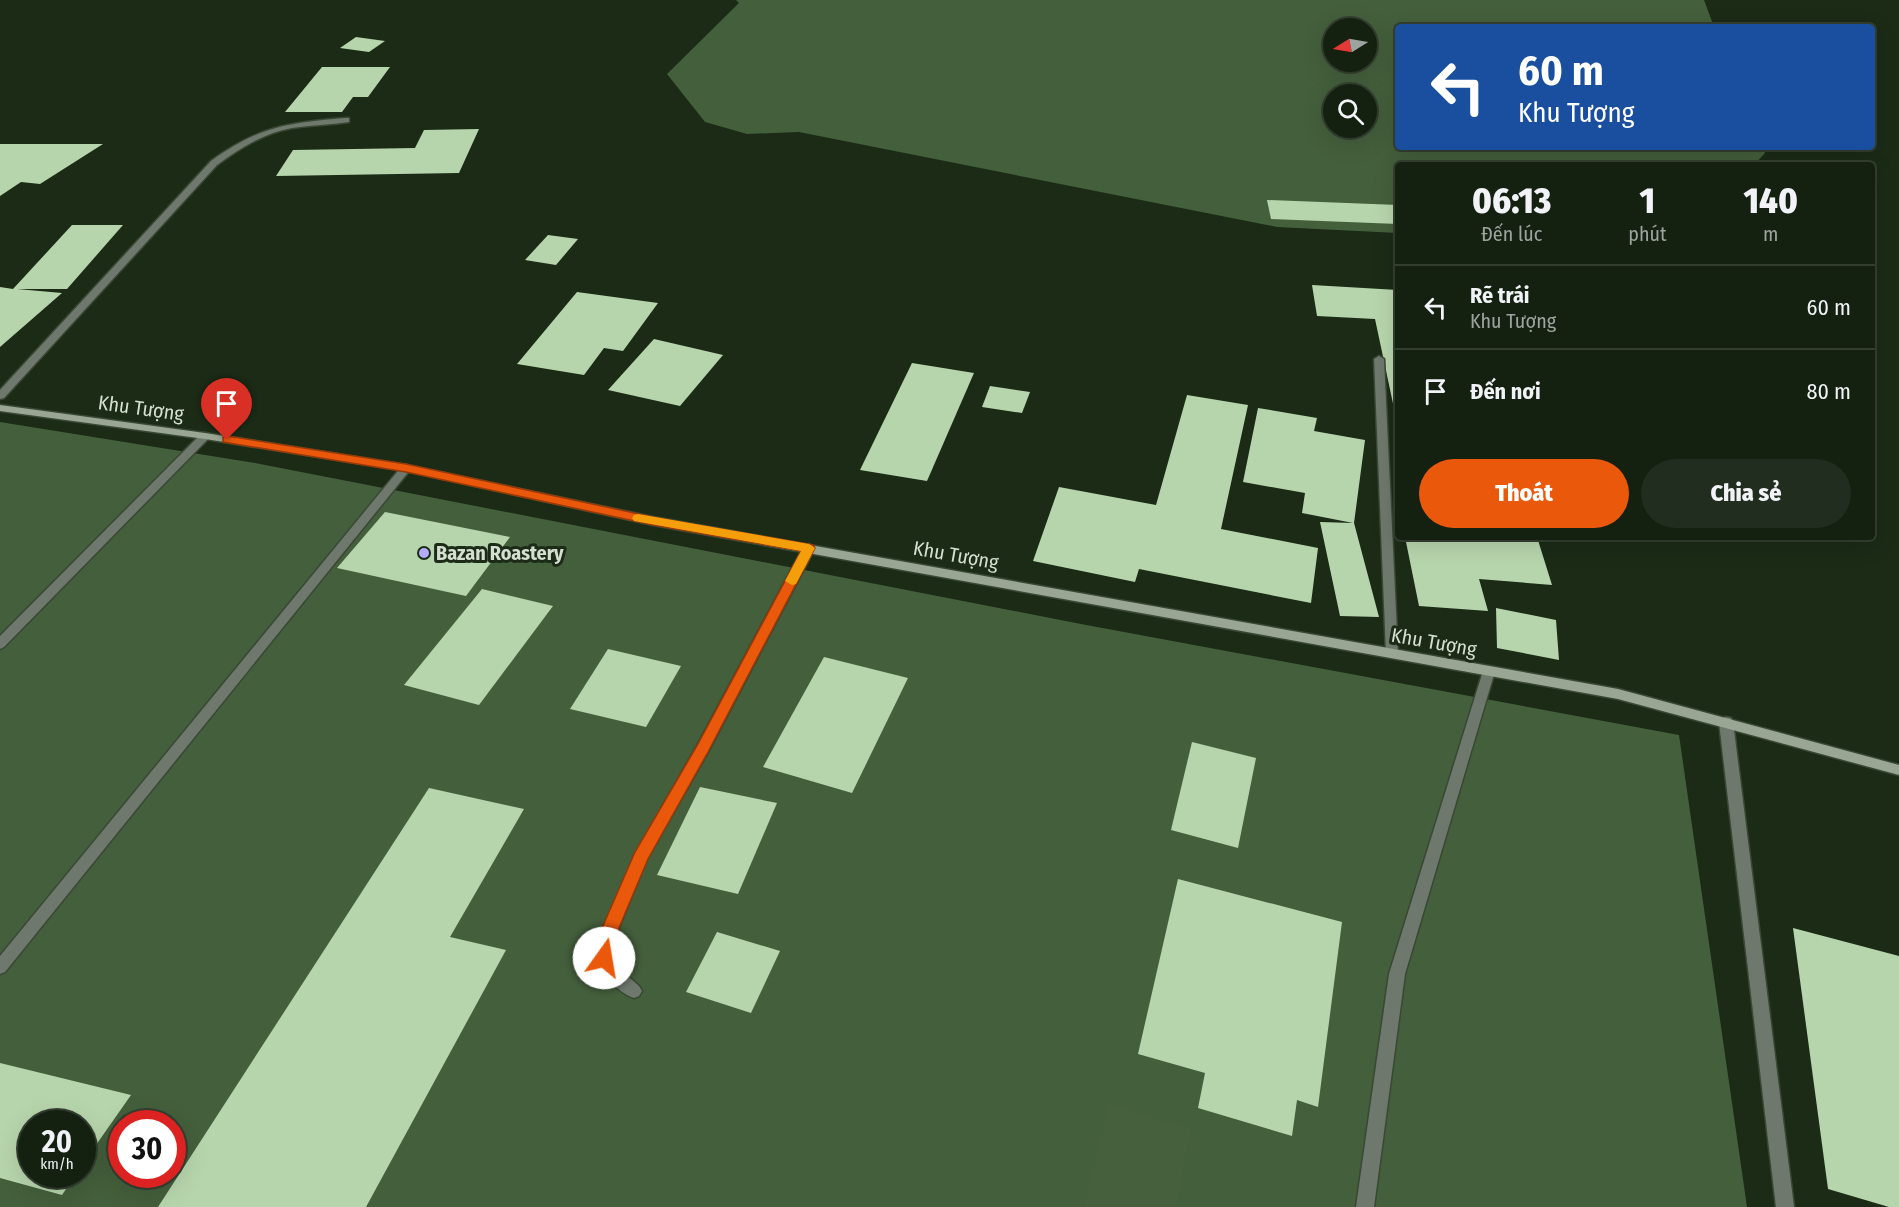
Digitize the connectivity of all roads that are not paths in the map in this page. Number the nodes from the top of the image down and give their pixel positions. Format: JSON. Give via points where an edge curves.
{"nodes":[{"id":1,"x":346,"y":120,"type":"dead end"},
{"id":2,"x":1379,"y":359,"type":"dead end"},
{"id":3,"x":0,"y":396,"type":"edge"},
{"id":4,"x":0,"y":408,"type":"edge"},
{"id":5,"x":205,"y":436,"type":"junction"},
{"id":6,"x":406,"y":468,"type":"junction"},
{"id":7,"x":809,"y":548,"type":"junction"},
{"id":8,"x":0,"y":644,"type":"edge"},
{"id":9,"x":1392,"y":654,"type":"junction"},
{"id":10,"x":1489,"y":671,"type":"junction"},
{"id":11,"x":1726,"y":722,"type":"junction"},
{"id":12,"x":1899,"y":770,"type":"edge"},
{"id":13,"x":0,"y":967,"type":"edge"},
{"id":14,"x":634,"y":991,"type":"dead end"},
{"id":15,"x":1365,"y":1207,"type":"edge"},
{"id":16,"x":1785,"y":1207,"type":"edge"}],
"edges":[{"from":1,"to":3,"type":"street","via":[[291,125],[259,133],[214,163]]},
{"from":2,"to":9,"type":"street"},
{"from":4,"to":5,"type":"street","name":"Khu Tượng"},
{"from":5,"to":6,"type":"street","name":"Khu Tượng"},
{"from":5,"to":8,"type":"street"},
{"from":6,"to":7,"type":"street","name":"Khu Tượng","via":[[653,521]]},
{"from":6,"to":13,"type":"street"},
{"from":7,"to":9,"type":"street","name":"Khu Tượng"},
{"from":7,"to":14,"type":"street","via":[[641,857],[605,942],[604,958],[610,970]]},
{"from":9,"to":10,"type":"street","name":"Khu Tượng"},
{"from":10,"to":11,"type":"street","name":"Khu Tượng","via":[[1618,694]]},
{"from":10,"to":15,"type":"street","via":[[1397,974]]},
{"from":11,"to":12,"type":"street","name":"Khu Tượng"},
{"from":11,"to":16,"type":"street"}]}
